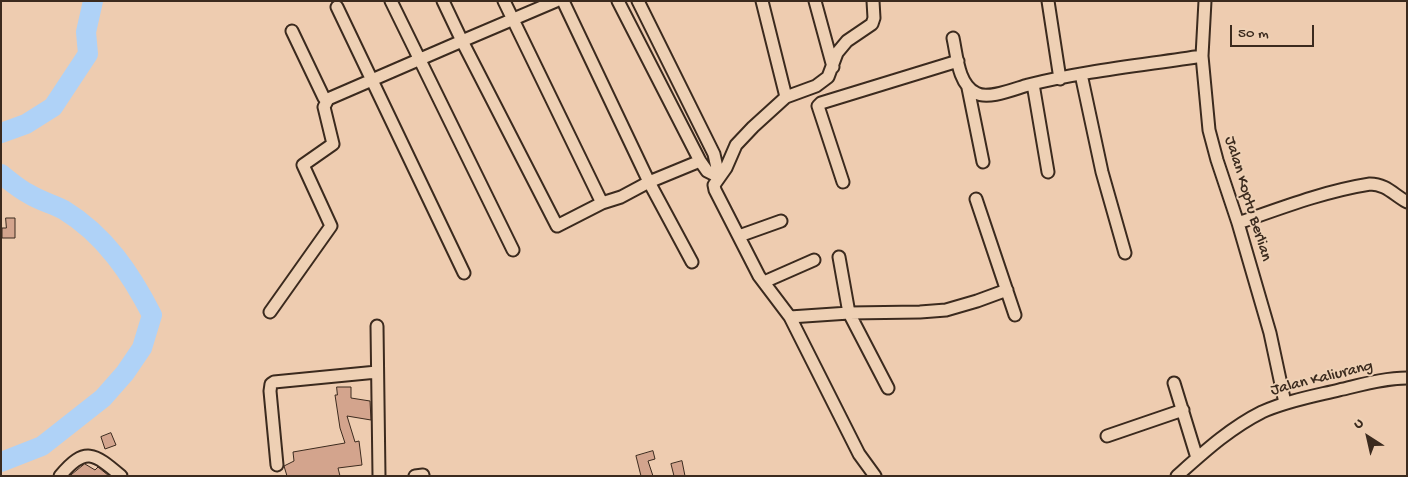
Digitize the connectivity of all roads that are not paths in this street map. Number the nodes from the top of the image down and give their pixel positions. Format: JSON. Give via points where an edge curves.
{"nodes":[{"id":1,"x":391,"y":1,"type":"edge"},
{"id":2,"x":443,"y":1,"type":"edge"},
{"id":3,"x":504,"y":1,"type":"edge"},
{"id":4,"x":556,"y":1,"type":"edge"},
{"id":5,"x":563,"y":1,"type":"edge"},
{"id":6,"x":618,"y":1,"type":"edge"},
{"id":7,"x":638,"y":1,"type":"edge"},
{"id":8,"x":762,"y":1,"type":"edge"},
{"id":9,"x":815,"y":1,"type":"edge"},
{"id":10,"x":873,"y":1,"type":"edge"},
{"id":11,"x":1048,"y":1,"type":"edge"},
{"id":12,"x":1205,"y":1,"type":"edge"},
{"id":13,"x":336,"y":6,"type":"dead end"},
{"id":14,"x":513,"y":20,"type":"junction"},
{"id":15,"x":292,"y":31,"type":"dead end"},
{"id":16,"x":953,"y":38,"type":"dead end"},
{"id":17,"x":462,"y":41,"type":"junction"},
{"id":18,"x":1202,"y":56,"type":"junction"},
{"id":19,"x":418,"y":59,"type":"junction"},
{"id":20,"x":958,"y":61,"type":"junction"},
{"id":21,"x":833,"y":68,"type":"junction"},
{"id":22,"x":1081,"y":74,"type":"junction"},
{"id":23,"x":1060,"y":79,"type":"junction"},
{"id":24,"x":371,"y":80,"type":"junction"},
{"id":25,"x":1033,"y":84,"type":"junction"},
{"id":26,"x":968,"y":88,"type":"junction"},
{"id":27,"x":786,"y":97,"type":"junction"},
{"id":28,"x":328,"y":99,"type":"junction"},
{"id":29,"x":700,"y":161,"type":"junction"},
{"id":30,"x":983,"y":162,"type":"dead end"},
{"id":31,"x":1048,"y":172,"type":"dead end"},
{"id":32,"x":719,"y":177,"type":"junction"},
{"id":33,"x":649,"y":182,"type":"junction"},
{"id":34,"x":843,"y":182,"type":"dead end"},
{"id":35,"x":976,"y":199,"type":"dead end"},
{"id":36,"x":1407,"y":202,"type":"edge"},
{"id":37,"x":602,"y":203,"type":"junction"},
{"id":38,"x":781,"y":220,"type":"dead end"},
{"id":39,"x":1238,"y":223,"type":"junction"},
{"id":40,"x":739,"y":236,"type":"junction"},
{"id":41,"x":513,"y":250,"type":"dead end"},
{"id":42,"x":1125,"y":252,"type":"dead end"},
{"id":43,"x":839,"y":257,"type":"dead end"},
{"id":44,"x":814,"y":260,"type":"dead end"},
{"id":45,"x":692,"y":262,"type":"dead end"},
{"id":46,"x":464,"y":273,"type":"dead end"},
{"id":47,"x":764,"y":282,"type":"junction"},
{"id":48,"x":1007,"y":290,"type":"junction"},
{"id":49,"x":270,"y":312,"type":"dead end"},
{"id":50,"x":849,"y":313,"type":"junction"},
{"id":51,"x":1015,"y":315,"type":"dead end"},
{"id":52,"x":790,"y":317,"type":"junction"},
{"id":53,"x":377,"y":326,"type":"dead end"},
{"id":54,"x":377,"y":372,"type":"junction"},
{"id":55,"x":1407,"y":378,"type":"edge"},
{"id":56,"x":1174,"y":383,"type":"dead end"},
{"id":57,"x":888,"y":388,"type":"dead end"},
{"id":58,"x":1285,"y":404,"type":"junction"},
{"id":59,"x":1183,"y":410,"type":"junction"},
{"id":60,"x":1107,"y":436,"type":"dead end"},
{"id":61,"x":1197,"y":458,"type":"junction"},
{"id":62,"x":277,"y":465,"type":"dead end"},
{"id":63,"x":60,"y":476,"type":"edge"},
{"id":64,"x":121,"y":476,"type":"edge"},
{"id":65,"x":378,"y":476,"type":"edge"},
{"id":66,"x":875,"y":476,"type":"edge"},
{"id":67,"x":1177,"y":476,"type":"edge"}],
"edges":[{"from":1,"to":19,"type":"street"},
{"from":2,"to":17,"type":"street"},
{"from":3,"to":14,"type":"street"},
{"from":4,"to":14,"type":"street"},
{"from":5,"to":33,"type":"street"},
{"from":6,"to":29,"type":"street"},
{"from":7,"to":32,"type":"street","via":[[714,154]]},
{"from":8,"to":27,"type":"street"},
{"from":9,"to":21,"type":"street"},
{"from":10,"to":21,"type":"street","via":[[872,24],[847,41],[837,53]]},
{"from":11,"to":23,"type":"street"},
{"from":12,"to":18,"type":"street","name":"Jalan Koptu Berlian"},
{"from":13,"to":24,"type":"street"},
{"from":14,"to":17,"type":"street"},
{"from":14,"to":37,"type":"street"},
{"from":15,"to":28,"type":"street","via":[[324,98]]},
{"from":16,"to":20,"type":"street"},
{"from":17,"to":19,"type":"street"},
{"from":17,"to":37,"type":"street","via":[[557,226]]},
{"from":18,"to":22,"type":"street"},
{"from":18,"to":39,"type":"street","name":"Jalan Koptu Berlian","via":[[1210,130]]},
{"from":19,"to":24,"type":"street"},
{"from":19,"to":41,"type":"street"},
{"from":20,"to":26,"type":"street"},
{"from":20,"to":34,"type":"street","via":[[821,102],[818,106]]},
{"from":21,"to":27,"type":"street","via":[[828,77],[816,86]]},
{"from":22,"to":23,"type":"street"},
{"from":22,"to":42,"type":"street","via":[[1102,172]]},
{"from":23,"to":25,"type":"street"},
{"from":24,"to":28,"type":"street"},
{"from":24,"to":46,"type":"street"},
{"from":25,"to":26,"type":"street","via":[[991,95],[978,94]]},
{"from":25,"to":31,"type":"street"},
{"from":26,"to":30,"type":"street"},
{"from":27,"to":32,"type":"street","via":[[736,145]]},
{"from":28,"to":49,"type":"street","via":[[324,107],[333,144],[303,165],[331,226]]},
{"from":29,"to":32,"type":"street","via":[[707,171]]},
{"from":29,"to":33,"type":"street"},
{"from":32,"to":40,"type":"street","via":[[715,190]]},
{"from":33,"to":37,"type":"street"},
{"from":33,"to":45,"type":"street"},
{"from":35,"to":48,"type":"street"},
{"from":36,"to":39,"type":"street","via":[[1385,187],[1370,184],[1327,193]]},
{"from":38,"to":40,"type":"street"},
{"from":39,"to":58,"type":"street","name":"Jalan Koptu Berlian","via":[[1270,333]]},
{"from":40,"to":47,"type":"street"},
{"from":43,"to":50,"type":"street"},
{"from":44,"to":47,"type":"street"},
{"from":47,"to":52,"type":"street"},
{"from":48,"to":50,"type":"street","via":[[946,310]]},
{"from":48,"to":51,"type":"street"},
{"from":50,"to":52,"type":"street"},
{"from":50,"to":57,"type":"street"},
{"from":52,"to":66,"type":"street","via":[[859,454]]},
{"from":53,"to":54,"type":"street"},
{"from":54,"to":62,"type":"street","via":[[271,384]]},
{"from":54,"to":65,"type":"street"},
{"from":55,"to":58,"type":"street","name":"Jalan Kaliurang","via":[[1375,382]]},
{"from":56,"to":59,"type":"street"},
{"from":58,"to":61,"type":"street","name":"Jalan Kaliurang","via":[[1247,420]]},
{"from":59,"to":60,"type":"street"},
{"from":59,"to":61,"type":"street"},
{"from":61,"to":67,"type":"street","name":"Jalan Kaliurang"},
{"from":63,"to":64,"type":"street","via":[[76,459],[86,455],[102,460]]}]}
